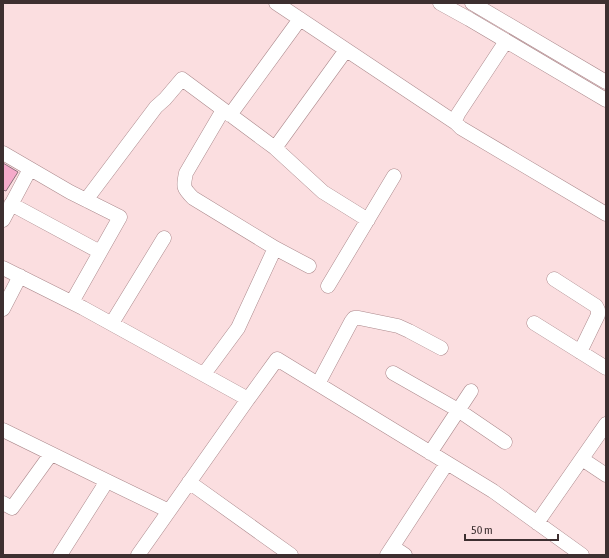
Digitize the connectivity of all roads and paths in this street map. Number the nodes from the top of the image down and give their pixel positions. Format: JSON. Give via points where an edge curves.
{"nodes":[{"id":1,"x":276,"y":3,"type":"edge"},
{"id":2,"x":440,"y":3,"type":"edge"},
{"id":3,"x":472,"y":3,"type":"edge"},
{"id":4,"x":300,"y":19,"type":"junction"},
{"id":5,"x":506,"y":41,"type":"junction"},
{"id":6,"x":346,"y":50,"type":"junction"},
{"id":7,"x":606,"y":82,"type":"edge"},
{"id":8,"x":606,"y":100,"type":"edge"},
{"id":9,"x":227,"y":112,"type":"junction"},
{"id":10,"x":456,"y":124,"type":"junction"},
{"id":11,"x":275,"y":148,"type":"junction"},
{"id":12,"x":3,"y":153,"type":"edge"},
{"id":13,"x":30,"y":169,"type":"junction"},
{"id":14,"x":394,"y":176,"type":"dead end"},
{"id":15,"x":86,"y":200,"type":"junction"},
{"id":16,"x":11,"y":204,"type":"junction"},
{"id":17,"x":606,"y":213,"type":"edge"},
{"id":18,"x":3,"y":220,"type":"edge"},
{"id":19,"x":368,"y":220,"type":"junction"},
{"id":20,"x":164,"y":238,"type":"dead end"},
{"id":21,"x":275,"y":248,"type":"junction"},
{"id":22,"x":100,"y":252,"type":"junction"},
{"id":23,"x":309,"y":266,"type":"dead end"},
{"id":24,"x":3,"y":268,"type":"edge"},
{"id":25,"x":20,"y":276,"type":"junction"},
{"id":26,"x":554,"y":279,"type":"dead end"},
{"id":27,"x":328,"y":286,"type":"dead end"},
{"id":28,"x":72,"y":302,"type":"junction"},
{"id":29,"x":602,"y":306,"type":"edge"},
{"id":30,"x":3,"y":308,"type":"edge"},
{"id":31,"x":112,"y":323,"type":"junction"},
{"id":32,"x":534,"y":323,"type":"dead end"},
{"id":33,"x":441,"y":348,"type":"dead end"},
{"id":34,"x":580,"y":352,"type":"junction"},
{"id":35,"x":606,"y":368,"type":"edge"},
{"id":36,"x":393,"y":373,"type":"dead end"},
{"id":37,"x":204,"y":374,"type":"junction"},
{"id":38,"x":318,"y":384,"type":"junction"},
{"id":39,"x":471,"y":391,"type":"dead end"},
{"id":40,"x":248,"y":399,"type":"junction"},
{"id":41,"x":458,"y":410,"type":"junction"},
{"id":42,"x":606,"y":424,"type":"edge"},
{"id":43,"x":3,"y":430,"type":"edge"},
{"id":44,"x":505,"y":442,"type":"dead end"},
{"id":45,"x":430,"y":452,"type":"junction"},
{"id":46,"x":51,"y":454,"type":"junction"},
{"id":47,"x":582,"y":459,"type":"junction"},
{"id":48,"x":448,"y":464,"type":"junction"},
{"id":49,"x":606,"y":475,"type":"edge"},
{"id":50,"x":107,"y":482,"type":"junction"},
{"id":51,"x":189,"y":482,"type":"junction"},
{"id":52,"x":3,"y":503,"type":"edge"},
{"id":53,"x":169,"y":511,"type":"junction"},
{"id":54,"x":537,"y":523,"type":"junction"},
{"id":55,"x":390,"y":551,"type":"edge"},
{"id":56,"x":142,"y":554,"type":"edge"},
{"id":57,"x":60,"y":555,"type":"edge"},
{"id":58,"x":291,"y":555,"type":"edge"},
{"id":59,"x":405,"y":555,"type":"edge"},
{"id":60,"x":582,"y":555,"type":"edge"}],
"edges":[{"from":1,"to":4,"type":"street"},
{"from":2,"to":5,"type":"street"},
{"from":3,"to":7,"type":"street"},
{"from":4,"to":6,"type":"street"},
{"from":4,"to":9,"type":"street"},
{"from":5,"to":8,"type":"street"},
{"from":5,"to":10,"type":"street","via":[[458,114]]},
{"from":6,"to":10,"type":"street"},
{"from":6,"to":11,"type":"street"},
{"from":9,"to":11,"type":"street"},
{"from":9,"to":15,"type":"street","via":[[182,79],[156,107]]},
{"from":9,"to":21,"type":"street","via":[[186,173],[184,183],[193,198]]},
{"from":10,"to":17,"type":"street"},
{"from":11,"to":19,"type":"street","via":[[323,192]]},
{"from":12,"to":13,"type":"street"},
{"from":13,"to":15,"type":"street"},
{"from":13,"to":16,"type":"street"},
{"from":14,"to":19,"type":"street"},
{"from":15,"to":22,"type":"street","via":[[120,217]]},
{"from":16,"to":18,"type":"street"},
{"from":16,"to":22,"type":"street"},
{"from":19,"to":27,"type":"street"},
{"from":20,"to":31,"type":"street"},
{"from":21,"to":23,"type":"street"},
{"from":21,"to":37,"type":"street","via":[[238,328]]},
{"from":22,"to":28,"type":"street"},
{"from":24,"to":25,"type":"street"},
{"from":25,"to":28,"type":"street"},
{"from":25,"to":30,"type":"street"},
{"from":26,"to":29,"type":"street","via":[[596,306]]},
{"from":28,"to":31,"type":"street"},
{"from":29,"to":34,"type":"street"},
{"from":31,"to":37,"type":"street"},
{"from":32,"to":34,"type":"street"},
{"from":33,"to":38,"type":"street","via":[[398,326],[354,318]]},
{"from":34,"to":35,"type":"street"},
{"from":36,"to":41,"type":"street"},
{"from":37,"to":40,"type":"street"},
{"from":38,"to":40,"type":"street","via":[[277,359]]},
{"from":38,"to":45,"type":"street"},
{"from":39,"to":41,"type":"street"},
{"from":40,"to":51,"type":"street"},
{"from":41,"to":44,"type":"street"},
{"from":41,"to":45,"type":"street"},
{"from":42,"to":47,"type":"street"},
{"from":43,"to":46,"type":"street"},
{"from":45,"to":48,"type":"street"},
{"from":46,"to":50,"type":"street"},
{"from":46,"to":52,"type":"street","via":[[12,508]]},
{"from":47,"to":49,"type":"street"},
{"from":47,"to":54,"type":"street"},
{"from":48,"to":54,"type":"street","via":[[493,491]]},
{"from":48,"to":55,"type":"street"},
{"from":50,"to":53,"type":"street"},
{"from":50,"to":57,"type":"street"},
{"from":51,"to":53,"type":"street"},
{"from":51,"to":58,"type":"street"},
{"from":53,"to":56,"type":"street"},
{"from":54,"to":60,"type":"street"},
{"from":55,"to":59,"type":"street"}]}
